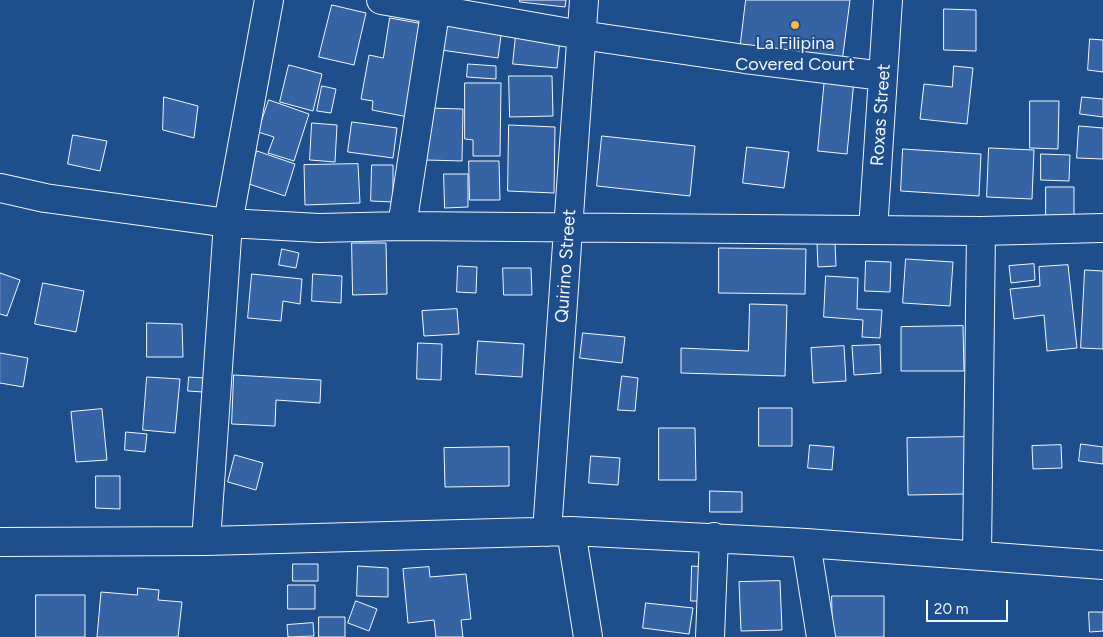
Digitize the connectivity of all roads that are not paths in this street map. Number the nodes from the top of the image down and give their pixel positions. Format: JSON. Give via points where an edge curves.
{"nodes":[{"id":1,"x":269,"y":0,"type":"edge"},
{"id":2,"x":381,"y":0,"type":"edge"},
{"id":3,"x":584,"y":0,"type":"edge"},
{"id":4,"x":888,"y":0,"type":"edge"},
{"id":5,"x":436,"y":4,"type":"edge"},
{"id":6,"x":581,"y":35,"type":"junction"},
{"id":7,"x":883,"y":76,"type":"junction"},
{"id":8,"x":0,"y":188,"type":"edge"},
{"id":9,"x":228,"y":223,"type":"junction"},
{"id":10,"x":402,"y":226,"type":"junction"},
{"id":11,"x":568,"y":227,"type":"junction"},
{"id":12,"x":1103,"y":228,"type":"edge"},
{"id":13,"x":873,"y":230,"type":"junction"},
{"id":14,"x":981,"y":231,"type":"junction"},
{"id":15,"x":559,"y":531,"type":"junction"},
{"id":16,"x":714,"y":537,"type":"junction"},
{"id":17,"x":206,"y":541,"type":"junction"},
{"id":18,"x":0,"y":542,"type":"edge"},
{"id":19,"x":806,"y":543,"type":"junction"},
{"id":20,"x":977,"y":554,"type":"junction"},
{"id":21,"x":1103,"y":565,"type":"edge"},
{"id":22,"x":588,"y":637,"type":"edge"},
{"id":23,"x":710,"y":637,"type":"edge"},
{"id":24,"x":821,"y":637,"type":"edge"}],
"edges":[{"from":1,"to":9,"type":"street"},
{"from":2,"to":5,"type":"street"},
{"from":3,"to":6,"type":"street","name":"Quirino Street"},
{"from":4,"to":7,"type":"street","name":"Roxas Street"},
{"from":5,"to":6,"type":"street"},
{"from":5,"to":10,"type":"street"},
{"from":6,"to":7,"type":"street"},
{"from":6,"to":11,"type":"street","name":"Quirino Street"},
{"from":7,"to":13,"type":"street","name":"Roxas Street"},
{"from":8,"to":9,"type":"street","via":[[46,198]]},
{"from":9,"to":10,"type":"street","via":[[319,228]]},
{"from":9,"to":17,"type":"street"},
{"from":10,"to":11,"type":"street"},
{"from":11,"to":13,"type":"street"},
{"from":11,"to":15,"type":"street","name":"Quirino Street"},
{"from":12,"to":14,"type":"street"},
{"from":13,"to":14,"type":"street"},
{"from":14,"to":20,"type":"street"},
{"from":15,"to":16,"type":"street"},
{"from":15,"to":17,"type":"street"},
{"from":15,"to":22,"type":"street","name":"Quirino Street"},
{"from":16,"to":19,"type":"street"},
{"from":16,"to":23,"type":"street"},
{"from":17,"to":18,"type":"street"},
{"from":19,"to":20,"type":"street"},
{"from":19,"to":24,"type":"street"},
{"from":20,"to":21,"type":"street"}]}
